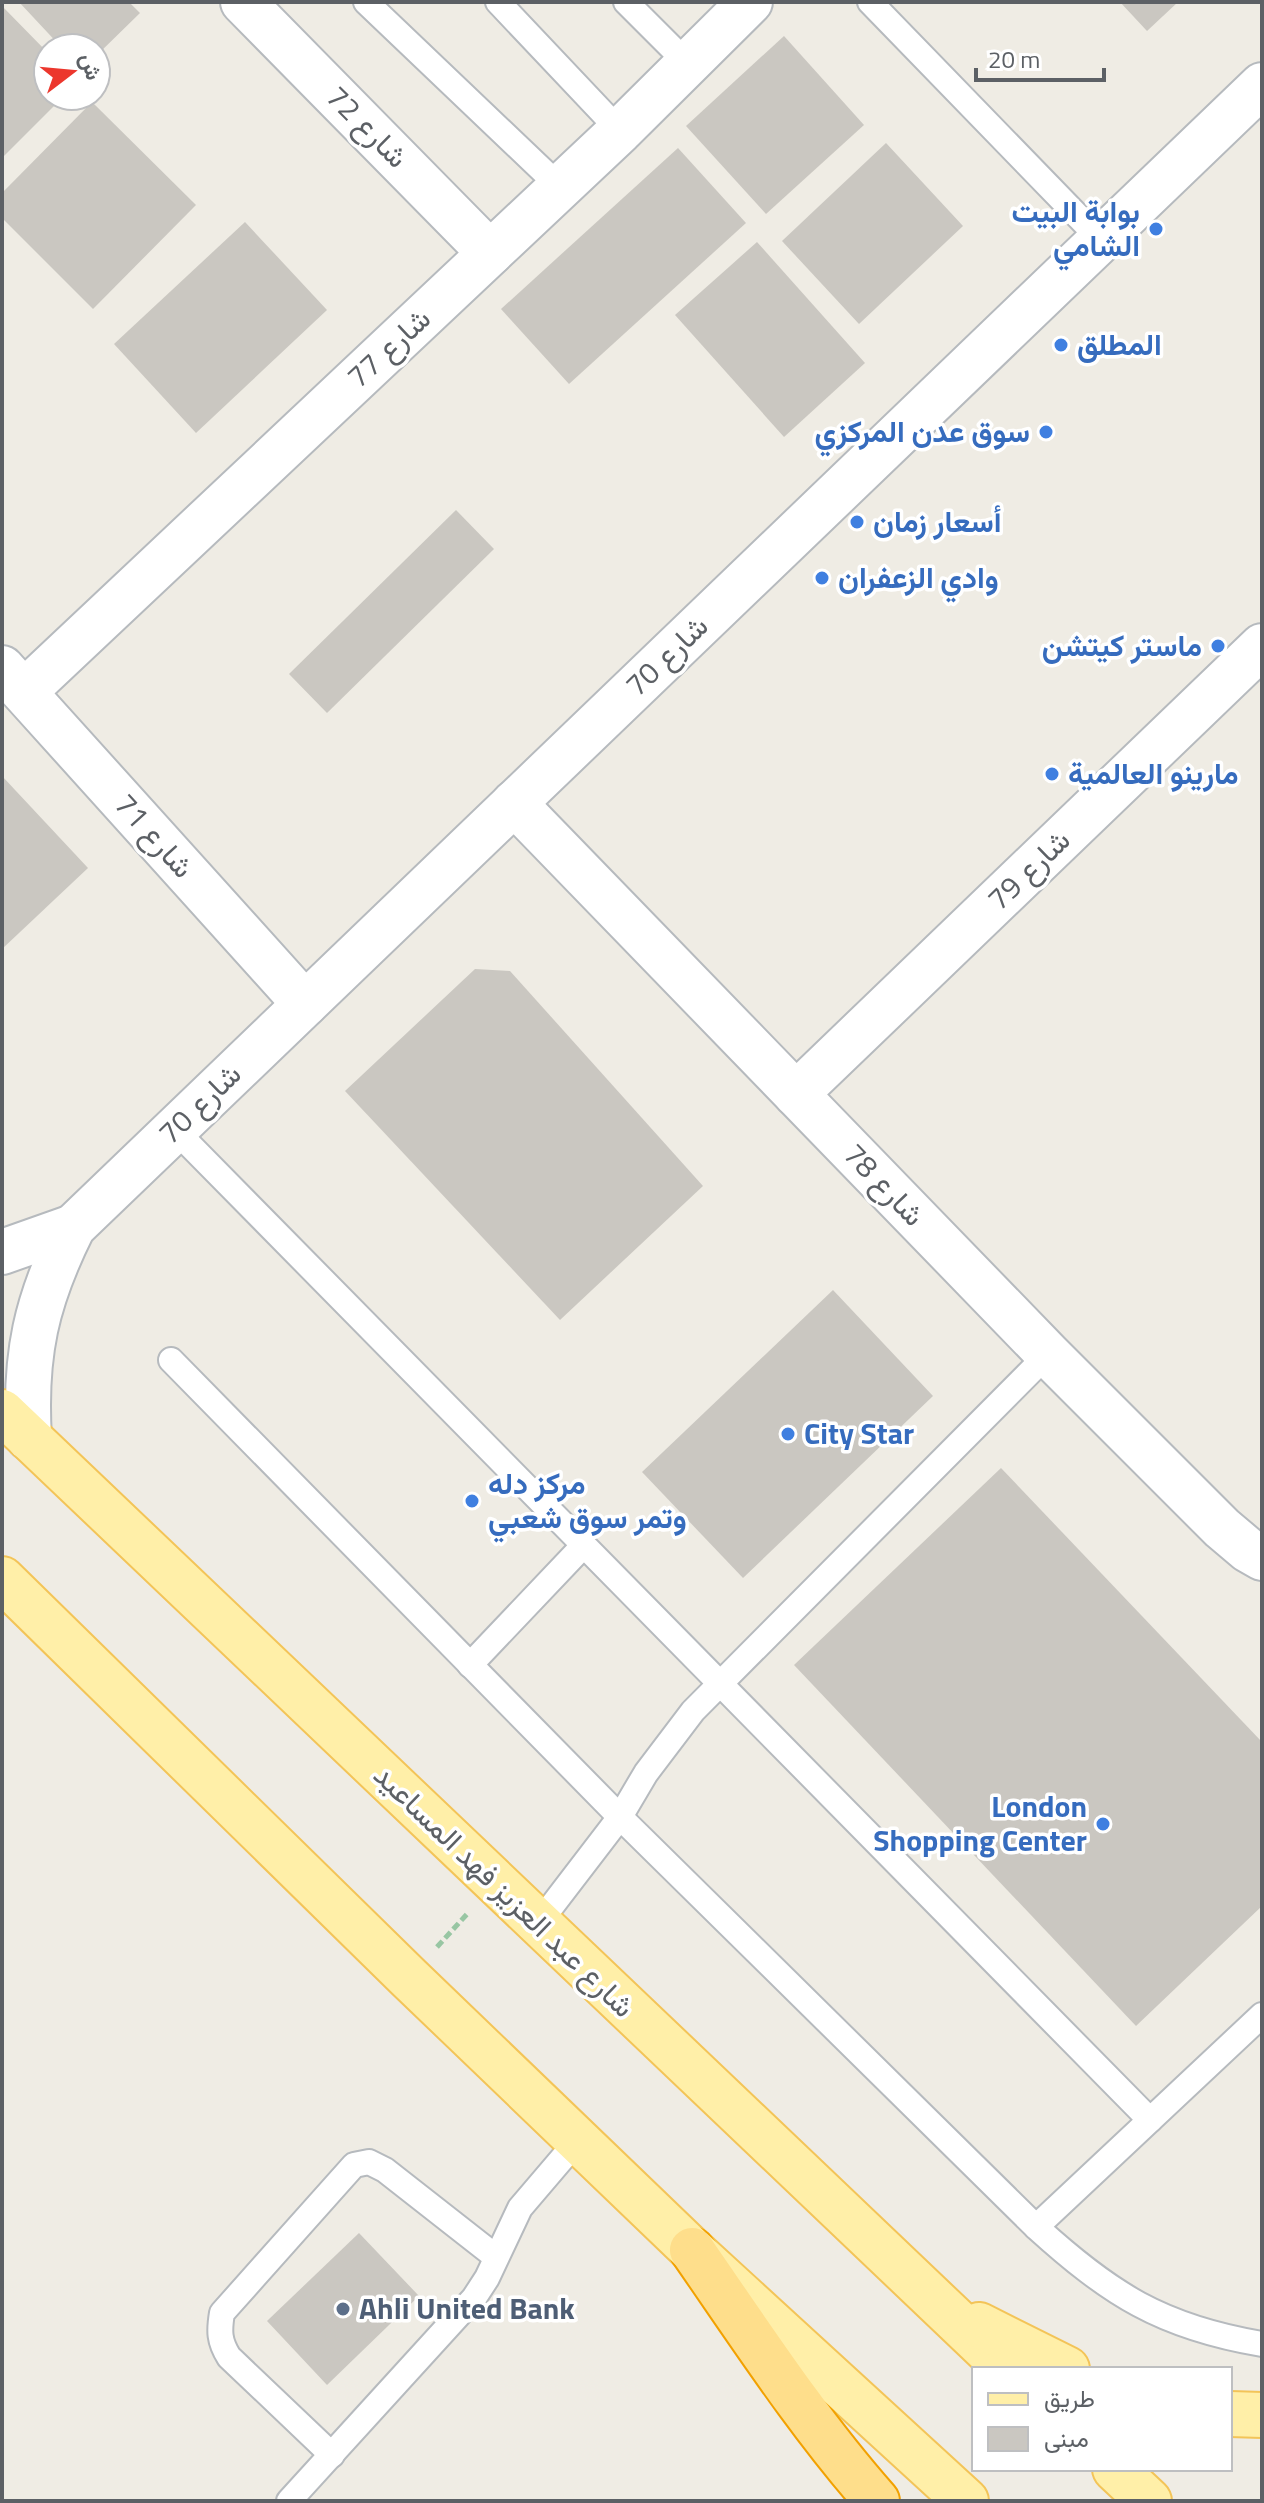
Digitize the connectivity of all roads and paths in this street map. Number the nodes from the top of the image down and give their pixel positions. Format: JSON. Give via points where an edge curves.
{"nodes":[{"id":1,"x":243,"y":2,"type":"edge"},
{"id":2,"x":366,"y":2,"type":"edge"},
{"id":3,"x":498,"y":2,"type":"edge"},
{"id":4,"x":626,"y":2,"type":"edge"},
{"id":5,"x":750,"y":2,"type":"edge"},
{"id":6,"x":870,"y":2,"type":"edge"},
{"id":7,"x":688,"y":64,"type":"junction"},
{"id":8,"x":1262,"y":85,"type":"edge"},
{"id":9,"x":620,"y":131,"type":"junction"},
{"id":10,"x":560,"y":187,"type":"junction"},
{"id":11,"x":1101,"y":240,"type":"junction"},
{"id":12,"x":490,"y":253,"type":"junction"},
{"id":13,"x":1262,"y":646,"type":"edge"},
{"id":14,"x":13,"y":680,"type":"edge"},
{"id":15,"x":514,"y":803,"type":"junction"},
{"id":16,"x":305,"y":1004,"type":"junction"},
{"id":17,"x":796,"y":1094,"type":"junction"},
{"id":18,"x":174,"y":1129,"type":"junction"},
{"id":19,"x":73,"y":1227,"type":"junction"},
{"id":20,"x":2,"y":1252,"type":"edge"},
{"id":21,"x":1048,"y":1354,"type":"junction"},
{"id":22,"x":171,"y":1360,"type":"dead end"},
{"id":23,"x":16,"y":1425,"type":"edge"},
{"id":24,"x":583,"y":1546,"type":"junction"},
{"id":25,"x":1262,"y":1558,"type":"edge"},
{"id":26,"x":2,"y":1579,"type":"edge"},
{"id":27,"x":470,"y":1665,"type":"junction"},
{"id":28,"x":720,"y":1683,"type":"junction"},
{"id":29,"x":620,"y":1817,"type":"junction"},
{"id":30,"x":495,"y":1883,"type":"junction"},
{"id":31,"x":538,"y":1924,"type":"junction"},
{"id":32,"x":409,"y":1978,"type":"junction"},
{"id":33,"x":1262,"y":2015,"type":"edge"},
{"id":34,"x":1150,"y":2120,"type":"junction"},
{"id":35,"x":578,"y":2140,"type":"junction"},
{"id":36,"x":1036,"y":2227,"type":"junction"},
{"id":37,"x":692,"y":2250,"type":"junction"},
{"id":38,"x":496,"y":2257,"type":"junction"},
{"id":39,"x":938,"y":2305,"type":"junction"},
{"id":40,"x":1262,"y":2344,"type":"edge"},
{"id":41,"x":1005,"y":2367,"type":"edge"},
{"id":42,"x":1063,"y":2367,"type":"edge"},
{"id":43,"x":1232,"y":2414,"type":"edge"},
{"id":44,"x":1262,"y":2415,"type":"edge"},
{"id":45,"x":332,"y":2455,"type":"junction"},
{"id":46,"x":1117,"y":2471,"type":"edge"},
{"id":47,"x":289,"y":2501,"type":"edge"},
{"id":48,"x":877,"y":2501,"type":"edge"},
{"id":49,"x":966,"y":2501,"type":"edge"},
{"id":50,"x":1149,"y":2501,"type":"edge"}],
"edges":[{"from":1,"to":12,"type":"street","name":"شارع 72"},
{"from":2,"to":10,"type":"lane"},
{"from":3,"to":9,"type":"lane"},
{"from":4,"to":7,"type":"lane"},
{"from":5,"to":7,"type":"street","name":"شارع 77"},
{"from":6,"to":11,"type":"lane"},
{"from":7,"to":9,"type":"street","name":"شارع 77"},
{"from":8,"to":11,"type":"street","name":"شارع 70"},
{"from":9,"to":10,"type":"street","name":"شارع 77"},
{"from":10,"to":12,"type":"street","name":"شارع 77"},
{"from":11,"to":15,"type":"street","name":"شارع 70"},
{"from":12,"to":14,"type":"street","name":"شارع 77"},
{"from":13,"to":17,"type":"street","name":"شارع 79"},
{"from":14,"to":16,"type":"street","name":"شارع 71"},
{"from":15,"to":16,"type":"street","name":"شارع 70"},
{"from":15,"to":17,"type":"street","name":"شارع 78"},
{"from":16,"to":18,"type":"street","name":"شارع 70"},
{"from":17,"to":21,"type":"street","name":"شارع 78"},
{"from":18,"to":19,"type":"street","name":"شارع 70"},
{"from":18,"to":24,"type":"lane"},
{"from":19,"to":20,"type":"street","name":"شارع 70"},
{"from":19,"to":23,"type":"street","name":"شارع 70","via":[[39,1308],[26,1395]]},
{"from":21,"to":25,"type":"street","name":"شارع 78","via":[[1222,1528]]},
{"from":21,"to":28,"type":"lane"},
{"from":22,"to":27,"type":"lane"},
{"from":23,"to":30,"type":"main road","name":"شارع عبد العزيز فهد المساعيد"},
{"from":24,"to":27,"type":"lane"},
{"from":24,"to":28,"type":"lane"},
{"from":26,"to":32,"type":"main road"},
{"from":27,"to":29,"type":"lane"},
{"from":28,"to":29,"type":"lane","via":[[668,1741]]},
{"from":28,"to":34,"type":"lane"},
{"from":29,"to":31,"type":"lane"},
{"from":29,"to":36,"type":"lane"},
{"from":30,"to":31,"type":"main road","name":"شارع عبد العزيز فهد المساعيد"},
{"from":30,"to":32,"type":"path"},
{"from":31,"to":39,"type":"main road","name":"شارع عبد العزيز فهد المساعيد"},
{"from":32,"to":35,"type":"main road"},
{"from":33,"to":34,"type":"lane"},
{"from":34,"to":36,"type":"lane"},
{"from":35,"to":37,"type":"main road"},
{"from":35,"to":38,"type":"lane","via":[[530,2194]]},
{"from":36,"to":40,"type":"lane","via":[[1120,2296],[1169,2320]]},
{"from":37,"to":48,"type":"highway","via":[[778,2374]]},
{"from":37,"to":49,"type":"main road"},
{"from":38,"to":45,"type":"lane","via":[[474,2298]]},
{"from":38,"to":45,"type":"lane","via":[[385,2170],[369,2162],[354,2165],[222,2313],[221,2344],[229,2357]]},
{"from":39,"to":41,"type":"main road","name":"شارع عبد العزيز فهد المساعيد"},
{"from":39,"to":42,"type":"main road"},
{"from":43,"to":44,"type":"main road"},
{"from":45,"to":47,"type":"lane"},
{"from":46,"to":50,"type":"main road"}]}
